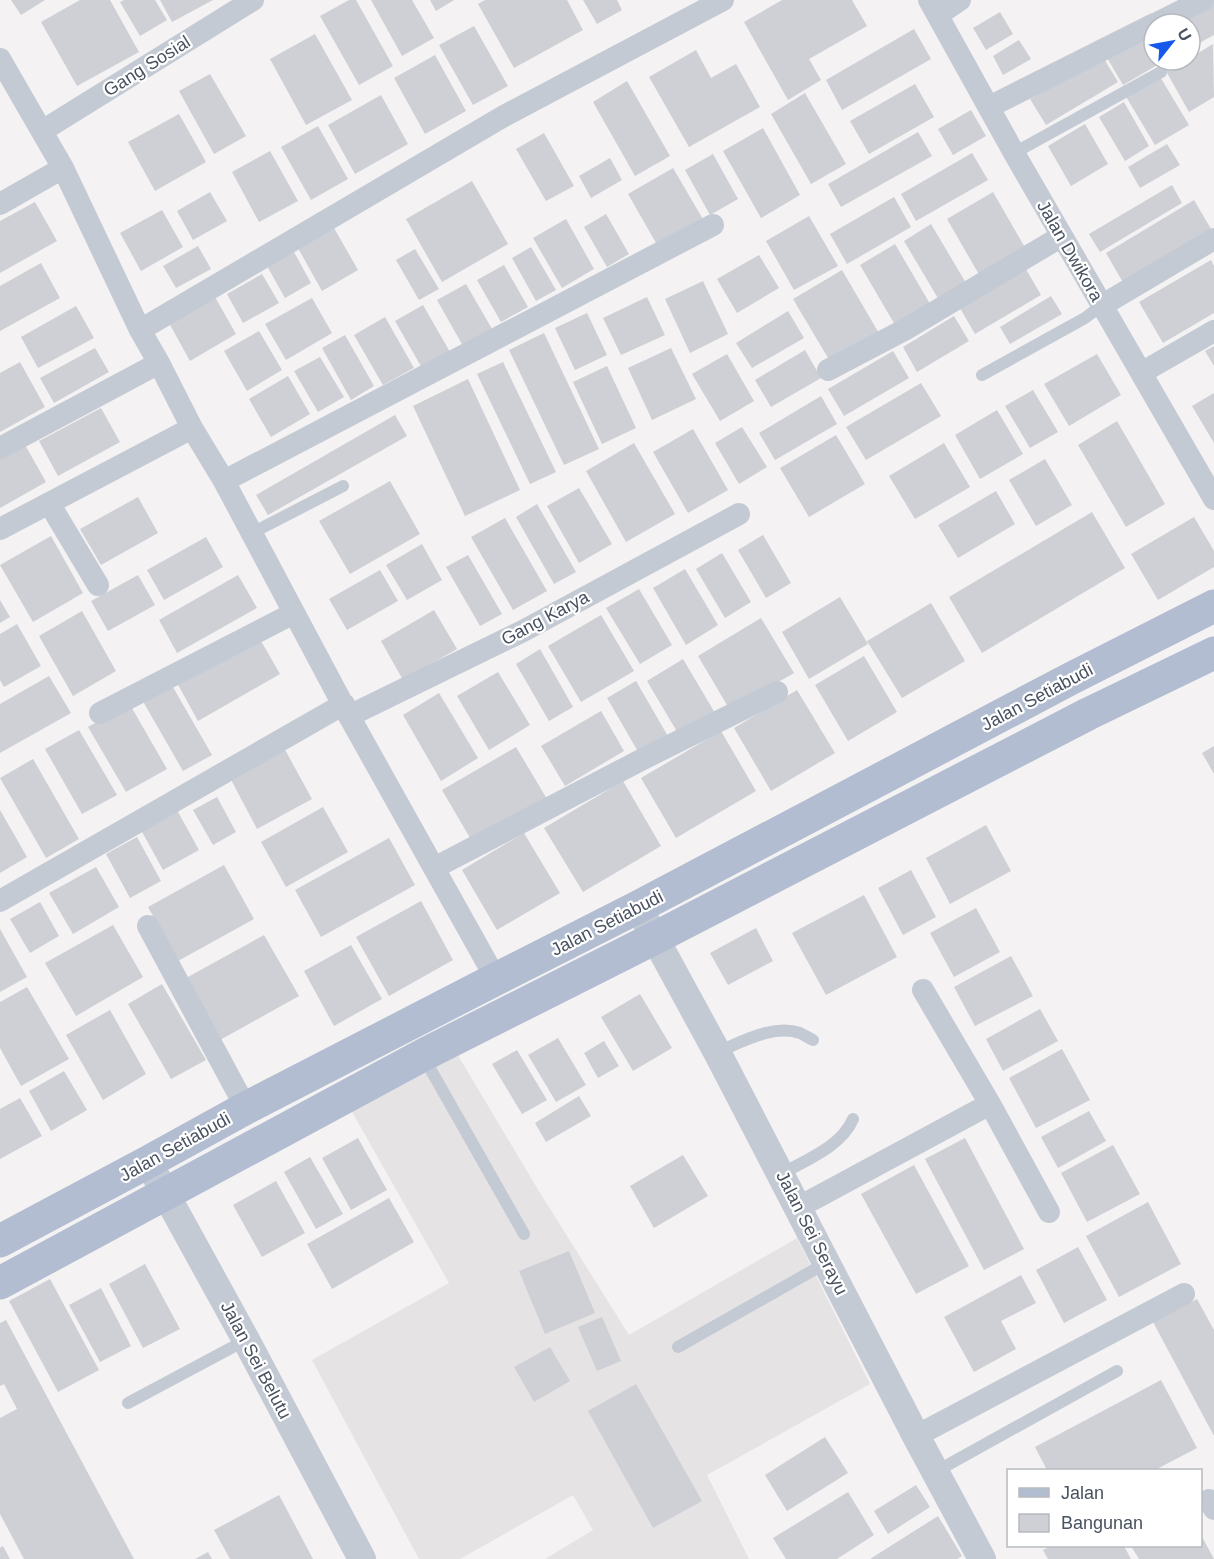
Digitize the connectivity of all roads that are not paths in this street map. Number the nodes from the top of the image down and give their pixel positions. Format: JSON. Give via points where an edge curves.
{"nodes":[{"id":1,"x":253,"y":0,"type":"edge"},
{"id":2,"x":723,"y":0,"type":"edge"},
{"id":3,"x":960,"y":0,"type":"edge"},
{"id":4,"x":1203,"y":0,"type":"edge"},
{"id":5,"x":933,"y":7,"type":"edge"},
{"id":6,"x":1178,"y":12,"type":"edge"},
{"id":7,"x":1142,"y":30,"type":"edge"},
{"id":8,"x":0,"y":60,"type":"edge"},
{"id":9,"x":1161,"y":72,"type":"dead end"},
{"id":10,"x":989,"y":107,"type":"junction"},
{"id":11,"x":42,"y":131,"type":"junction"},
{"id":12,"x":1014,"y":153,"type":"junction"},
{"id":13,"x":63,"y":168,"type":"junction"},
{"id":14,"x":0,"y":204,"type":"edge"},
{"id":15,"x":713,"y":225,"type":"dead end"},
{"id":16,"x":1062,"y":236,"type":"junction"},
{"id":17,"x":1214,"y":239,"type":"edge"},
{"id":18,"x":1101,"y":306,"type":"junction"},
{"id":19,"x":140,"y":330,"type":"junction"},
{"id":20,"x":1214,"y":331,"type":"edge"},
{"id":21,"x":159,"y":363,"type":"junction"},
{"id":22,"x":828,"y":370,"type":"dead end"},
{"id":23,"x":1141,"y":373,"type":"junction"},
{"id":24,"x":982,"y":375,"type":"dead end"},
{"id":25,"x":192,"y":428,"type":"junction"},
{"id":26,"x":0,"y":448,"type":"edge"},
{"id":27,"x":224,"y":481,"type":"junction"},
{"id":28,"x":343,"y":486,"type":"dead end"},
{"id":29,"x":1214,"y":499,"type":"edge"},
{"id":30,"x":49,"y":503,"type":"junction"},
{"id":31,"x":739,"y":514,"type":"dead end"},
{"id":32,"x":0,"y":529,"type":"edge"},
{"id":33,"x":252,"y":533,"type":"junction"},
{"id":34,"x":98,"y":585,"type":"dead end"},
{"id":35,"x":1214,"y":606,"type":"edge"},
{"id":36,"x":294,"y":613,"type":"junction"},
{"id":37,"x":1214,"y":653,"type":"edge"},
{"id":38,"x":1070,"y":679,"type":"junction"},
{"id":39,"x":777,"y":692,"type":"dead end"},
{"id":40,"x":347,"y":710,"type":"junction"},
{"id":41,"x":100,"y":713,"type":"dead end"},
{"id":42,"x":1088,"y":714,"type":"junction"},
{"id":43,"x":434,"y":868,"type":"junction"},
{"id":44,"x":0,"y":901,"type":"edge"},
{"id":45,"x":638,"y":907,"type":"junction"},
{"id":46,"x":148,"y":926,"type":"dead end"},
{"id":47,"x":655,"y":939,"type":"junction"},
{"id":48,"x":496,"y":979,"type":"junction"},
{"id":49,"x":923,"y":990,"type":"dead end"},
{"id":50,"x":813,"y":1040,"type":"dead end"},
{"id":51,"x":717,"y":1052,"type":"junction"},
{"id":52,"x":425,"y":1054,"type":"junction"},
{"id":53,"x":990,"y":1104,"type":"junction"},
{"id":54,"x":246,"y":1108,"type":"junction"},
{"id":55,"x":853,"y":1119,"type":"dead end"},
{"id":56,"x":148,"y":1162,"type":"junction"},
{"id":57,"x":782,"y":1174,"type":"junction"},
{"id":58,"x":167,"y":1194,"type":"junction"},
{"id":59,"x":799,"y":1207,"type":"junction"},
{"id":60,"x":1049,"y":1212,"type":"dead end"},
{"id":61,"x":524,"y":1234,"type":"dead end"},
{"id":62,"x":0,"y":1241,"type":"edge"},
{"id":63,"x":827,"y":1263,"type":"junction"},
{"id":64,"x":0,"y":1282,"type":"edge"},
{"id":65,"x":1184,"y":1294,"type":"dead end"},
{"id":66,"x":246,"y":1340,"type":"junction"},
{"id":67,"x":678,"y":1347,"type":"dead end"},
{"id":68,"x":1117,"y":1371,"type":"dead end"},
{"id":69,"x":128,"y":1403,"type":"dead end"},
{"id":70,"x":916,"y":1436,"type":"junction"},
{"id":71,"x":935,"y":1472,"type":"junction"},
{"id":72,"x":362,"y":1559,"type":"edge"},
{"id":73,"x":982,"y":1559,"type":"edge"}],
"edges":[{"from":1,"to":11,"type":"street","name":"Gang Sosial"},
{"from":2,"to":19,"type":"street","via":[[504,116]]},
{"from":3,"to":5,"type":"street"},
{"from":4,"to":6,"type":"street"},
{"from":5,"to":10,"type":"street","name":"Jalan Dwikora"},
{"from":7,"to":10,"type":"street"},
{"from":8,"to":11,"type":"street"},
{"from":9,"to":12,"type":"lane"},
{"from":10,"to":12,"type":"street","name":"Jalan Dwikora"},
{"from":11,"to":13,"type":"street"},
{"from":12,"to":16,"type":"street","name":"Jalan Dwikora"},
{"from":13,"to":14,"type":"street"},
{"from":13,"to":19,"type":"street"},
{"from":15,"to":27,"type":"street"},
{"from":16,"to":18,"type":"street","name":"Jalan Dwikora"},
{"from":16,"to":22,"type":"street","via":[[906,329]]},
{"from":17,"to":18,"type":"street"},
{"from":18,"to":23,"type":"street","name":"Jalan Dwikora"},
{"from":18,"to":24,"type":"lane"},
{"from":19,"to":21,"type":"street"},
{"from":20,"to":23,"type":"street"},
{"from":21,"to":25,"type":"street"},
{"from":21,"to":26,"type":"street"},
{"from":23,"to":29,"type":"street","name":"Jalan Dwikora"},
{"from":25,"to":27,"type":"street"},
{"from":25,"to":30,"type":"street"},
{"from":27,"to":33,"type":"street"},
{"from":28,"to":33,"type":"lane"},
{"from":30,"to":32,"type":"street"},
{"from":30,"to":34,"type":"street"},
{"from":31,"to":40,"type":"street","name":"Gang Karya","via":[[523,631]]},
{"from":33,"to":36,"type":"street"},
{"from":35,"to":38,"type":"main road","name":"Jalan Setiabudi"},
{"from":36,"to":40,"type":"street"},
{"from":36,"to":41,"type":"street"},
{"from":37,"to":42,"type":"main road","name":"Jalan Setiabudi"},
{"from":38,"to":42,"type":"main road"},
{"from":38,"to":45,"type":"main road","name":"Jalan Setiabudi"},
{"from":39,"to":43,"type":"street"},
{"from":40,"to":43,"type":"street"},
{"from":40,"to":44,"type":"street","name":"Gang Karya"},
{"from":42,"to":47,"type":"main road","name":"Jalan Setiabudi"},
{"from":43,"to":48,"type":"street"},
{"from":45,"to":47,"type":"street","name":"Jalan Sei Serayu"},
{"from":45,"to":48,"type":"main road","name":"Jalan Setiabudi"},
{"from":46,"to":54,"type":"street"},
{"from":47,"to":51,"type":"street","name":"Jalan Sei Serayu"},
{"from":47,"to":52,"type":"main road","name":"Jalan Setiabudi"},
{"from":48,"to":54,"type":"main road","name":"Jalan Setiabudi"},
{"from":49,"to":53,"type":"street"},
{"from":50,"to":51,"type":"lane","via":[[801,1033],[781,1030]]},
{"from":51,"to":57,"type":"street","name":"Jalan Sei Serayu"},
{"from":52,"to":58,"type":"main road","name":"Jalan Setiabudi"},
{"from":52,"to":61,"type":"lane"},
{"from":53,"to":59,"type":"street"},
{"from":53,"to":60,"type":"street"},
{"from":54,"to":56,"type":"main road","name":"Jalan Setiabudi"},
{"from":55,"to":57,"type":"lane","via":[[841,1137]]},
{"from":56,"to":58,"type":"street","name":"Jalan Sei Belutu"},
{"from":56,"to":62,"type":"main road","name":"Jalan Setiabudi"},
{"from":57,"to":59,"type":"street","name":"Jalan Sei Serayu"},
{"from":58,"to":64,"type":"main road","name":"Jalan Setiabudi"},
{"from":58,"to":66,"type":"street","name":"Jalan Sei Belutu"},
{"from":59,"to":63,"type":"street","name":"Jalan Sei Serayu"},
{"from":63,"to":67,"type":"lane"},
{"from":63,"to":70,"type":"street","name":"Jalan Sei Serayu"},
{"from":65,"to":70,"type":"street"},
{"from":66,"to":69,"type":"lane"},
{"from":66,"to":72,"type":"street","name":"Jalan Sei Belutu"},
{"from":68,"to":71,"type":"lane"},
{"from":70,"to":71,"type":"street","name":"Jalan Sei Serayu"},
{"from":71,"to":73,"type":"street","name":"Jalan Sei Serayu"}]}
